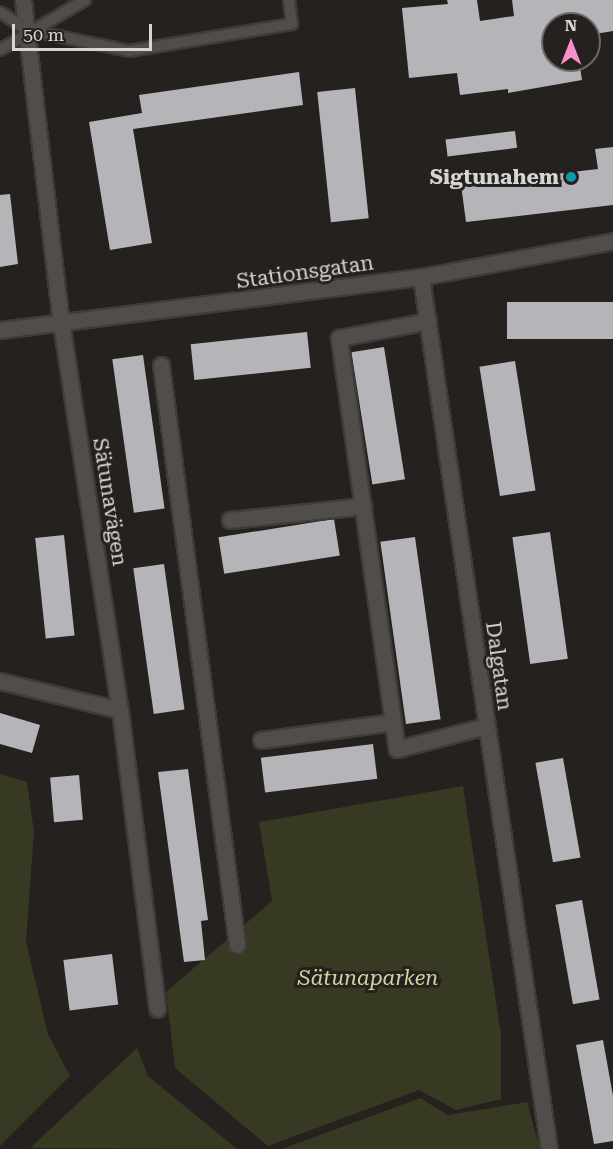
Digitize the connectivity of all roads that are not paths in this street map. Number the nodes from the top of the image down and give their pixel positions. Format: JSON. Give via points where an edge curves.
{"nodes":[{"id":1,"x":23,"y":0,"type":"edge"},
{"id":2,"x":85,"y":0,"type":"edge"},
{"id":3,"x":289,"y":0,"type":"edge"},
{"id":4,"x":0,"y":12,"type":"edge"},
{"id":5,"x":28,"y":30,"type":"junction"},
{"id":6,"x":0,"y":50,"type":"edge"},
{"id":7,"x":613,"y":241,"type":"edge"},
{"id":8,"x":421,"y":277,"type":"junction"},
{"id":9,"x":428,"y":321,"type":"junction"},
{"id":10,"x":61,"y":322,"type":"junction"},
{"id":11,"x":0,"y":330,"type":"edge"},
{"id":12,"x":161,"y":365,"type":"dead end"},
{"id":13,"x":363,"y":506,"type":"junction"},
{"id":14,"x":230,"y":520,"type":"dead end"},
{"id":15,"x":0,"y":681,"type":"edge"},
{"id":16,"x":120,"y":711,"type":"junction"},
{"id":17,"x":393,"y":722,"type":"junction"},
{"id":18,"x":486,"y":726,"type":"junction"},
{"id":19,"x":261,"y":740,"type":"dead end"},
{"id":20,"x":237,"y":945,"type":"dead end"},
{"id":21,"x":157,"y":1009,"type":"dead end"},
{"id":22,"x":549,"y":1149,"type":"edge"}],
"edges":[{"from":1,"to":5,"type":"street","name":"Sätunavägen"},
{"from":2,"to":5,"type":"lane"},
{"from":3,"to":5,"type":"lane","via":[[292,24],[129,51]]},
{"from":4,"to":5,"type":"lane"},
{"from":5,"to":6,"type":"lane"},
{"from":5,"to":10,"type":"street","name":"Sätunavägen"},
{"from":7,"to":8,"type":"street","name":"Stationsgatan"},
{"from":8,"to":9,"type":"street","name":"Dalgatan"},
{"from":8,"to":10,"type":"street","name":"Stationsgatan"},
{"from":9,"to":13,"type":"street","via":[[339,338]]},
{"from":9,"to":18,"type":"street","name":"Dalgatan"},
{"from":10,"to":11,"type":"street","name":"Stationsgatan"},
{"from":10,"to":16,"type":"street","name":"Sätunavägen"},
{"from":12,"to":20,"type":"street"},
{"from":13,"to":14,"type":"street"},
{"from":13,"to":17,"type":"street"},
{"from":15,"to":16,"type":"street"},
{"from":16,"to":21,"type":"street","name":"Sätunavägen"},
{"from":17,"to":18,"type":"street","via":[[397,749]]},
{"from":17,"to":19,"type":"street"},
{"from":18,"to":22,"type":"street","name":"Dalgatan"}]}
